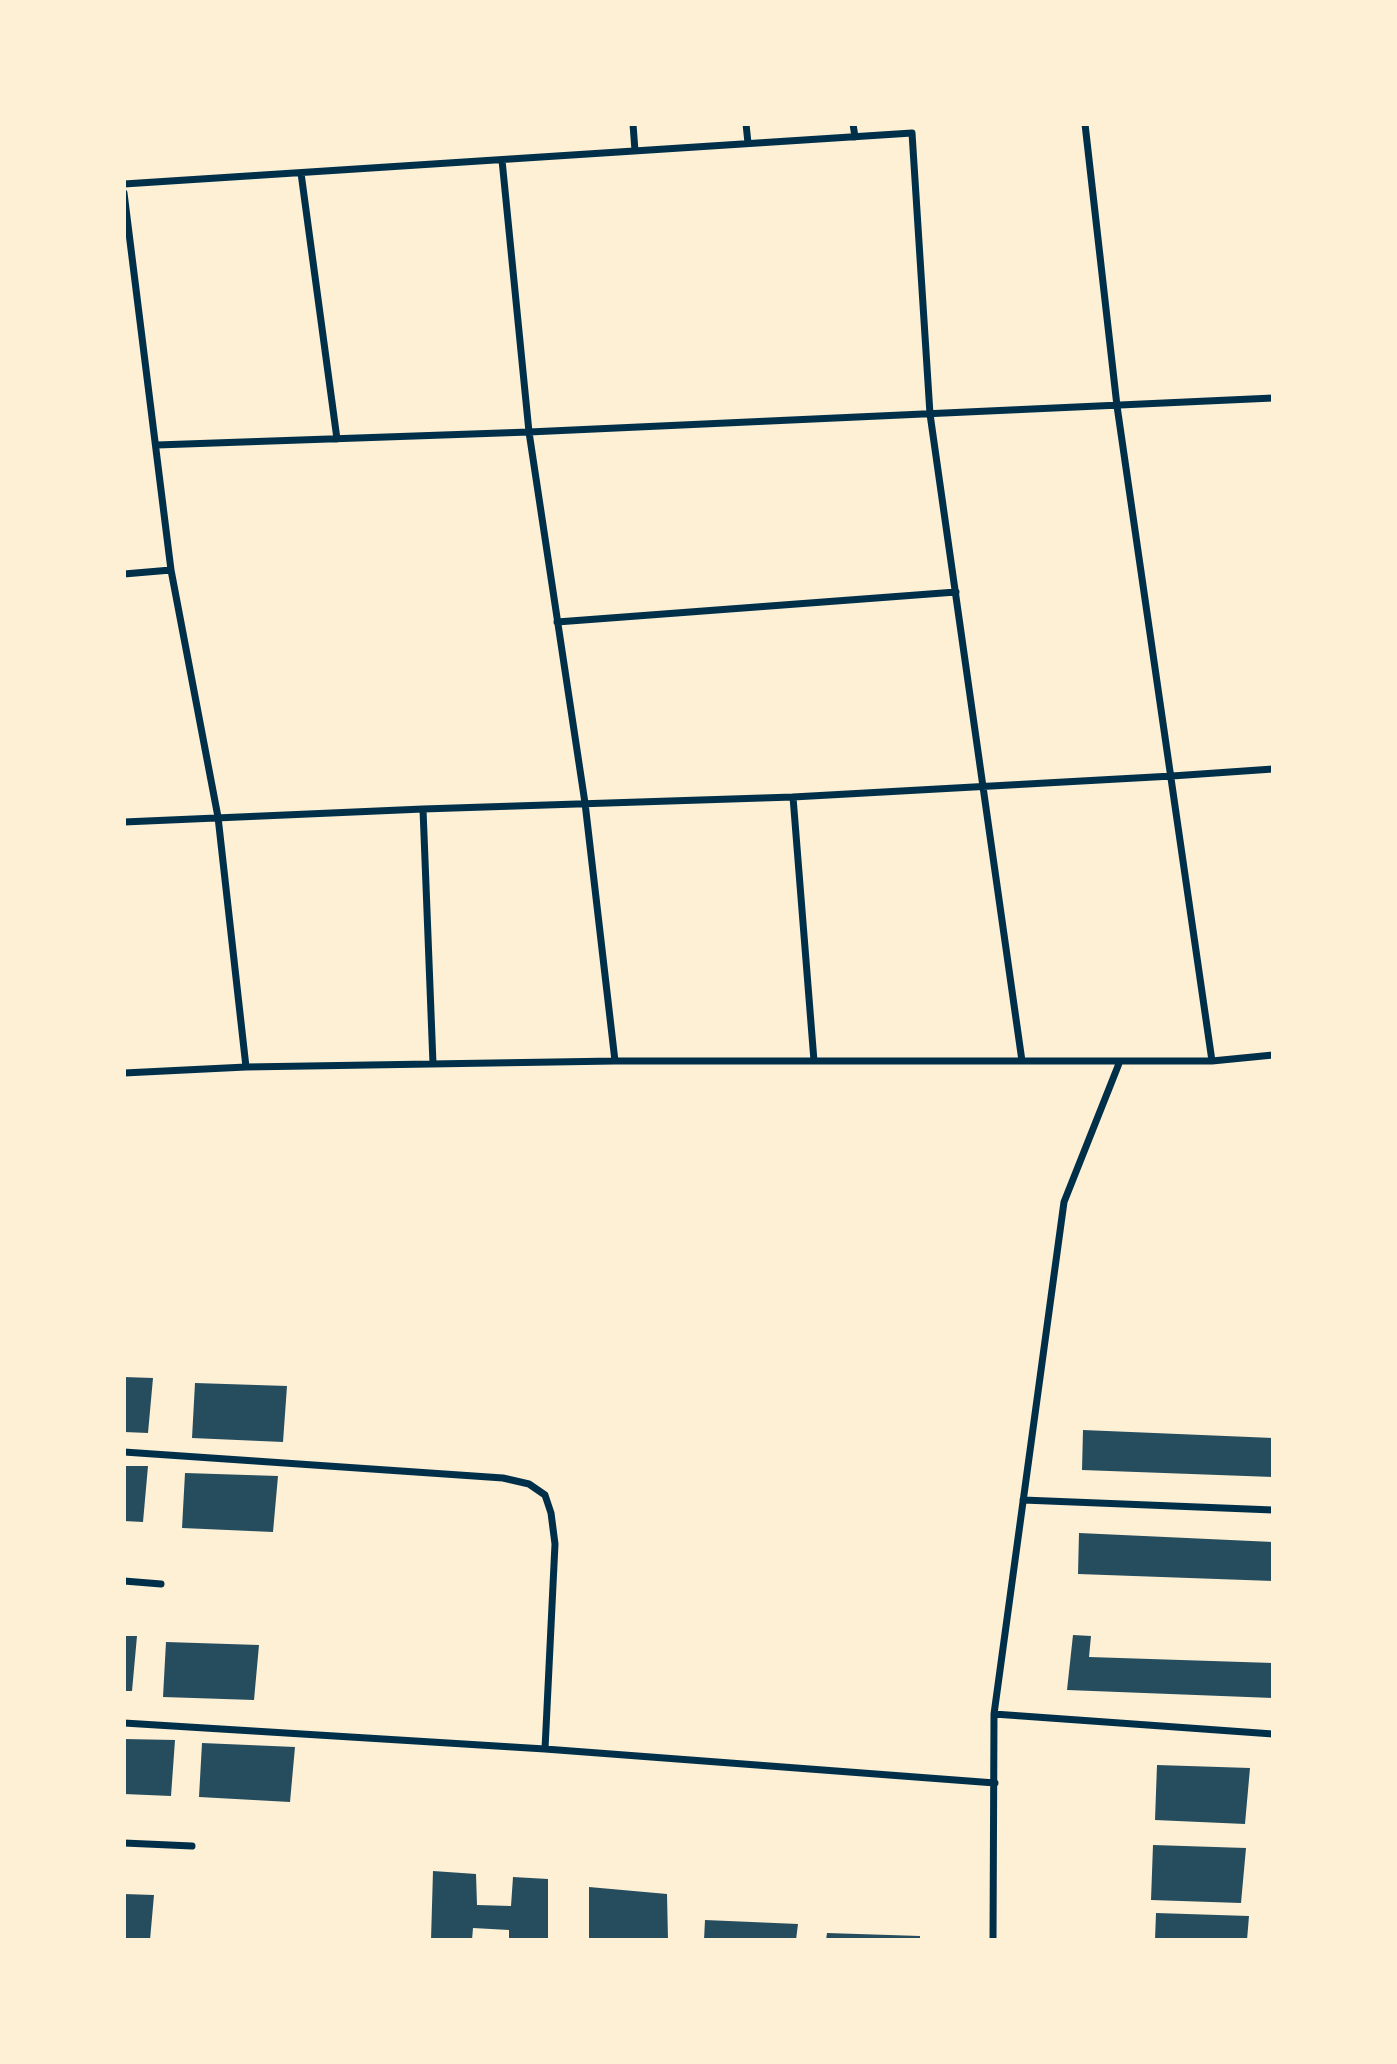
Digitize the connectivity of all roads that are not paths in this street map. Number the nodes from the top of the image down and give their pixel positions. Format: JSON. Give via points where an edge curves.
{"nodes":[{"id":1,"x":633,"y":124,"type":"edge"},
{"id":2,"x":747,"y":124,"type":"edge"},
{"id":3,"x":853,"y":124,"type":"edge"},
{"id":4,"x":1086,"y":124,"type":"edge"},
{"id":5,"x":855,"y":137,"type":"junction"},
{"id":6,"x":748,"y":143,"type":"junction"},
{"id":7,"x":635,"y":151,"type":"junction"},
{"id":8,"x":502,"y":160,"type":"junction"},
{"id":9,"x":301,"y":173,"type":"junction"},
{"id":10,"x":124,"y":184,"type":"edge"},
{"id":11,"x":124,"y":193,"type":"edge"},
{"id":12,"x":1273,"y":398,"type":"edge"},
{"id":13,"x":1117,"y":406,"type":"junction"},
{"id":14,"x":930,"y":414,"type":"junction"},
{"id":15,"x":529,"y":432,"type":"junction"},
{"id":16,"x":337,"y":439,"type":"junction"},
{"id":17,"x":157,"y":445,"type":"junction"},
{"id":18,"x":171,"y":569,"type":"junction"},
{"id":19,"x":124,"y":574,"type":"edge"},
{"id":20,"x":956,"y":592,"type":"junction"},
{"id":21,"x":557,"y":622,"type":"junction"},
{"id":22,"x":1273,"y":769,"type":"edge"},
{"id":23,"x":1172,"y":776,"type":"junction"},
{"id":24,"x":984,"y":786,"type":"junction"},
{"id":25,"x":793,"y":797,"type":"junction"},
{"id":26,"x":585,"y":803,"type":"junction"},
{"id":27,"x":424,"y":809,"type":"junction"},
{"id":28,"x":218,"y":817,"type":"junction"},
{"id":29,"x":124,"y":822,"type":"edge"},
{"id":30,"x":1273,"y":1055,"type":"edge"},
{"id":31,"x":615,"y":1061,"type":"junction"},
{"id":32,"x":814,"y":1061,"type":"junction"},
{"id":33,"x":1022,"y":1061,"type":"junction"},
{"id":34,"x":1119,"y":1061,"type":"junction"},
{"id":35,"x":1212,"y":1061,"type":"junction"},
{"id":36,"x":433,"y":1064,"type":"junction"},
{"id":37,"x":246,"y":1067,"type":"junction"},
{"id":38,"x":124,"y":1073,"type":"edge"},
{"id":39,"x":124,"y":1451,"type":"edge"},
{"id":40,"x":1023,"y":1500,"type":"junction"},
{"id":41,"x":1273,"y":1510,"type":"edge"},
{"id":42,"x":124,"y":1581,"type":"edge"},
{"id":43,"x":161,"y":1584,"type":"dead end"},
{"id":44,"x":994,"y":1714,"type":"junction"},
{"id":45,"x":124,"y":1723,"type":"edge"},
{"id":46,"x":1273,"y":1734,"type":"edge"},
{"id":47,"x":545,"y":1749,"type":"junction"},
{"id":48,"x":995,"y":1783,"type":"junction"},
{"id":49,"x":124,"y":1843,"type":"edge"},
{"id":50,"x":192,"y":1846,"type":"dead end"},
{"id":51,"x":993,"y":1940,"type":"edge"}],
"edges":[{"from":1,"to":7,"type":"street"},
{"from":2,"to":6,"type":"street"},
{"from":3,"to":5,"type":"street"},
{"from":4,"to":13,"type":"street"},
{"from":5,"to":6,"type":"street"},
{"from":5,"to":14,"type":"street","via":[[912,133]]},
{"from":6,"to":7,"type":"street"},
{"from":7,"to":8,"type":"street"},
{"from":8,"to":9,"type":"street"},
{"from":8,"to":15,"type":"street"},
{"from":9,"to":10,"type":"street"},
{"from":9,"to":16,"type":"street"},
{"from":11,"to":17,"type":"street"},
{"from":12,"to":13,"type":"street"},
{"from":13,"to":14,"type":"street"},
{"from":13,"to":23,"type":"street"},
{"from":14,"to":15,"type":"street"},
{"from":14,"to":20,"type":"street"},
{"from":15,"to":16,"type":"street"},
{"from":15,"to":21,"type":"street"},
{"from":16,"to":17,"type":"street"},
{"from":17,"to":18,"type":"street"},
{"from":18,"to":19,"type":"street"},
{"from":18,"to":28,"type":"street"},
{"from":20,"to":21,"type":"street"},
{"from":20,"to":24,"type":"street"},
{"from":21,"to":26,"type":"street"},
{"from":22,"to":23,"type":"street"},
{"from":23,"to":24,"type":"street"},
{"from":23,"to":35,"type":"street"},
{"from":24,"to":25,"type":"street"},
{"from":24,"to":33,"type":"street"},
{"from":25,"to":26,"type":"street"},
{"from":25,"to":32,"type":"street"},
{"from":26,"to":27,"type":"street"},
{"from":26,"to":31,"type":"street"},
{"from":27,"to":28,"type":"street"},
{"from":27,"to":36,"type":"street"},
{"from":28,"to":29,"type":"street"},
{"from":28,"to":37,"type":"street"},
{"from":30,"to":35,"type":"street"},
{"from":31,"to":32,"type":"street"},
{"from":31,"to":36,"type":"street"},
{"from":32,"to":33,"type":"street"},
{"from":33,"to":34,"type":"street"},
{"from":34,"to":35,"type":"street"},
{"from":34,"to":40,"type":"street","via":[[1063,1202]]},
{"from":36,"to":37,"type":"street"},
{"from":37,"to":38,"type":"street"},
{"from":39,"to":47,"type":"street","via":[[503,1478],[529,1484],[545,1496],[555,1544]]},
{"from":40,"to":41,"type":"street"},
{"from":40,"to":44,"type":"street"},
{"from":42,"to":43,"type":"street"},
{"from":44,"to":46,"type":"street"},
{"from":44,"to":48,"type":"street"},
{"from":45,"to":47,"type":"street"},
{"from":47,"to":48,"type":"street"},
{"from":48,"to":51,"type":"street"},
{"from":49,"to":50,"type":"street"}]}
